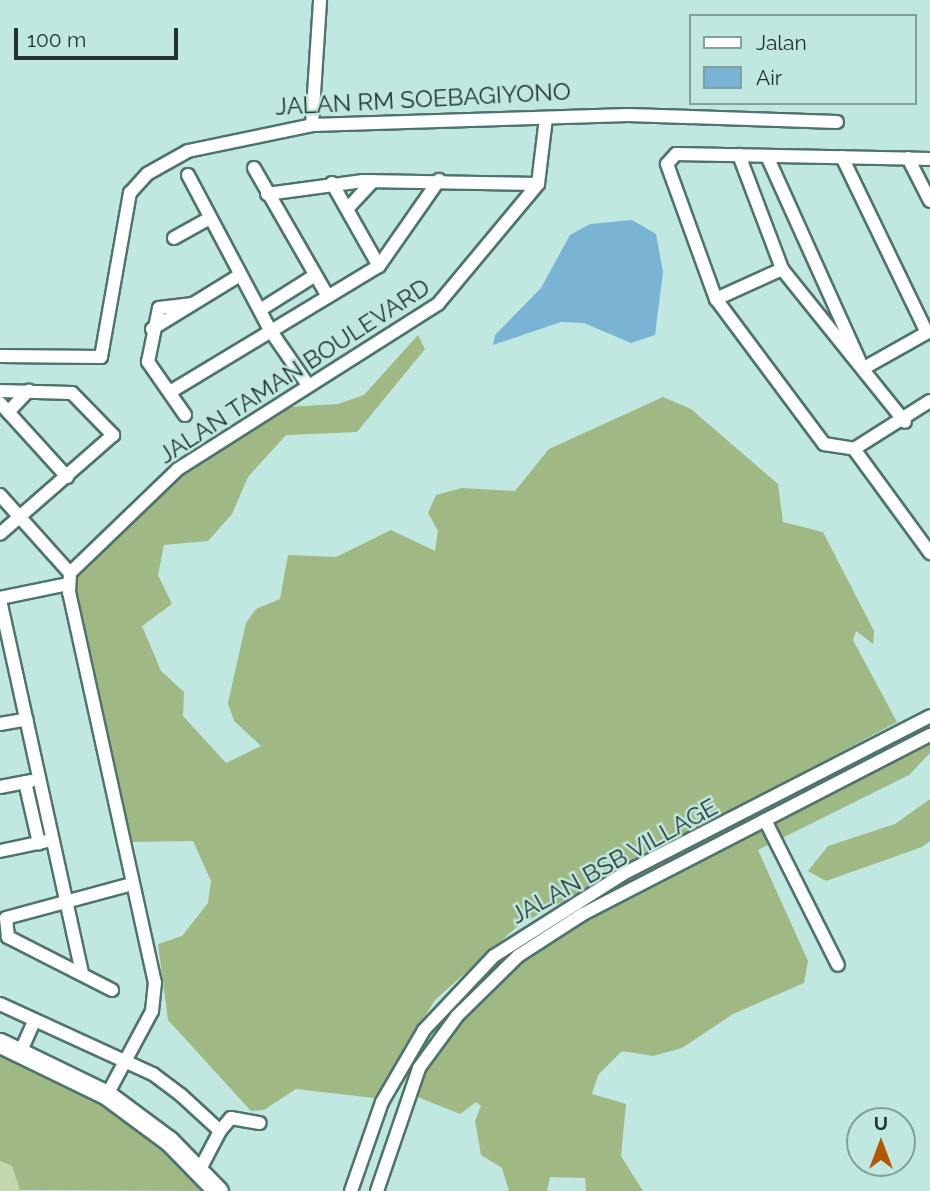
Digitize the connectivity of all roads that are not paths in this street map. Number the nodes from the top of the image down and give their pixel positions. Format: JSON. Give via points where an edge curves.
{"nodes":[{"id":1,"x":320,"y":0,"type":"edge"},
{"id":2,"x":546,"y":118,"type":"junction"},
{"id":3,"x":836,"y":122,"type":"dead end"},
{"id":4,"x":312,"y":125,"type":"junction"},
{"id":5,"x":738,"y":155,"type":"junction"},
{"id":6,"x":767,"y":156,"type":"junction"},
{"id":7,"x":842,"y":157,"type":"junction"},
{"id":8,"x":908,"y":158,"type":"junction"},
{"id":9,"x":930,"y":159,"type":"edge"},
{"id":10,"x":254,"y":169,"type":"dead end"},
{"id":11,"x":188,"y":175,"type":"dead end"},
{"id":12,"x":439,"y":180,"type":"junction"},
{"id":13,"x":373,"y":181,"type":"junction"},
{"id":14,"x":332,"y":183,"type":"junction"},
{"id":15,"x":538,"y":184,"type":"junction"},
{"id":16,"x":267,"y":194,"type":"junction"},
{"id":17,"x":930,"y":201,"type":"edge"},
{"id":18,"x":348,"y":208,"type":"junction"},
{"id":19,"x":207,"y":220,"type":"junction"},
{"id":20,"x":174,"y":237,"type":"dead end"},
{"id":21,"x":379,"y":266,"type":"junction"},
{"id":22,"x":782,"y":269,"type":"junction"},
{"id":23,"x":240,"y":275,"type":"junction"},
{"id":24,"x":314,"y":276,"type":"junction"},
{"id":25,"x":327,"y":295,"type":"junction"},
{"id":26,"x":716,"y":299,"type":"junction"},
{"id":27,"x":260,"y":310,"type":"junction"},
{"id":28,"x":270,"y":330,"type":"junction"},
{"id":29,"x":928,"y":332,"type":"edge"},
{"id":30,"x":0,"y":356,"type":"edge"},
{"id":31,"x":861,"y":364,"type":"junction"},
{"id":32,"x":307,"y":385,"type":"junction"},
{"id":33,"x":29,"y":390,"type":"junction"},
{"id":34,"x":0,"y":391,"type":"edge"},
{"id":35,"x":170,"y":392,"type":"junction"},
{"id":36,"x":4,"y":408,"type":"edge"},
{"id":37,"x":927,"y":409,"type":"edge"},
{"id":38,"x":185,"y":415,"type":"dead end"},
{"id":39,"x":905,"y":422,"type":"junction"},
{"id":40,"x":854,"y":449,"type":"junction"},
{"id":41,"x":67,"y":477,"type":"junction"},
{"id":42,"x":0,"y":495,"type":"edge"},
{"id":43,"x":22,"y":519,"type":"junction"},
{"id":44,"x":0,"y":534,"type":"edge"},
{"id":45,"x":930,"y":553,"type":"edge"},
{"id":46,"x":69,"y":578,"type":"junction"},
{"id":47,"x":0,"y":599,"type":"edge"},
{"id":48,"x":6,"y":659,"type":"edge"},
{"id":49,"x":930,"y":716,"type":"edge"},
{"id":50,"x":26,"y":719,"type":"junction"},
{"id":51,"x":0,"y":724,"type":"edge"},
{"id":52,"x":930,"y":735,"type":"edge"},
{"id":53,"x":40,"y":778,"type":"junction"},
{"id":54,"x":25,"y":782,"type":"junction"},
{"id":55,"x":0,"y":787,"type":"edge"},
{"id":56,"x":765,"y":820,"type":"junction"},
{"id":57,"x":53,"y":840,"type":"junction"},
{"id":58,"x":39,"y":843,"type":"junction"},
{"id":59,"x":0,"y":851,"type":"edge"},
{"id":60,"x":132,"y":884,"type":"junction"},
{"id":61,"x":66,"y":900,"type":"junction"},
{"id":62,"x":838,"y":965,"type":"dead end"},
{"id":63,"x":82,"y":974,"type":"junction"},
{"id":64,"x":112,"y":990,"type":"dead end"},
{"id":65,"x":0,"y":1004,"type":"edge"},
{"id":66,"x":33,"y":1024,"type":"junction"},
{"id":67,"x":0,"y":1043,"type":"edge"},
{"id":68,"x":20,"y":1053,"type":"junction"},
{"id":69,"x":125,"y":1060,"type":"junction"},
{"id":70,"x":107,"y":1095,"type":"junction"},
{"id":71,"x":260,"y":1124,"type":"dead end"},
{"id":72,"x":220,"y":1131,"type":"junction"},
{"id":73,"x":199,"y":1171,"type":"junction"},
{"id":74,"x":218,"y":1191,"type":"edge"},
{"id":75,"x":351,"y":1191,"type":"edge"},
{"id":76,"x":377,"y":1191,"type":"edge"}],
"edges":[{"from":1,"to":4,"type":"street"},
{"from":2,"to":3,"type":"street","name":"JALAN RM SOEBAGIYONO"},
{"from":2,"to":4,"type":"street","name":"JALAN RM SOEBAGIYONO"},
{"from":2,"to":15,"type":"street"},
{"from":4,"to":30,"type":"street","name":"JALAN RM SOEBAGIYONO","via":[[188,151],[138,183],[124,210],[101,357]]},
{"from":5,"to":6,"type":"street"},
{"from":5,"to":22,"type":"street"},
{"from":5,"to":26,"type":"street","via":[[676,154],[667,164]]},
{"from":6,"to":7,"type":"street"},
{"from":6,"to":31,"type":"street"},
{"from":7,"to":8,"type":"street"},
{"from":7,"to":29,"type":"street"},
{"from":8,"to":9,"type":"street"},
{"from":8,"to":17,"type":"street"},
{"from":10,"to":16,"type":"street"},
{"from":11,"to":19,"type":"street"},
{"from":12,"to":13,"type":"street"},
{"from":12,"to":15,"type":"street"},
{"from":12,"to":21,"type":"street"},
{"from":13,"to":14,"type":"street"},
{"from":13,"to":18,"type":"street"},
{"from":14,"to":16,"type":"street"},
{"from":14,"to":18,"type":"street"},
{"from":15,"to":32,"type":"street","name":"JALAN TAMAN BOULEVARD","via":[[439,304]]},
{"from":16,"to":24,"type":"street"},
{"from":18,"to":21,"type":"street"},
{"from":19,"to":20,"type":"street"},
{"from":19,"to":23,"type":"street"},
{"from":21,"to":25,"type":"street"},
{"from":22,"to":26,"type":"street"},
{"from":22,"to":31,"type":"street"},
{"from":23,"to":27,"type":"street"},
{"from":23,"to":35,"type":"street","via":[[152,329],[148,362]]},
{"from":24,"to":25,"type":"street"},
{"from":24,"to":27,"type":"street"},
{"from":25,"to":28,"type":"street"},
{"from":26,"to":40,"type":"street","via":[[824,444]]},
{"from":27,"to":28,"type":"street"},
{"from":28,"to":32,"type":"street"},
{"from":28,"to":35,"type":"street"},
{"from":29,"to":31,"type":"street"},
{"from":31,"to":39,"type":"street"},
{"from":32,"to":46,"type":"street","name":"JALAN TAMAN BOULEVARD","via":[[178,469]]},
{"from":33,"to":34,"type":"street"},
{"from":33,"to":36,"type":"street"},
{"from":33,"to":41,"type":"street","via":[[75,394],[113,435]]},
{"from":35,"to":38,"type":"street"},
{"from":36,"to":41,"type":"street"},
{"from":37,"to":39,"type":"street"},
{"from":39,"to":40,"type":"street"},
{"from":40,"to":45,"type":"street"},
{"from":41,"to":43,"type":"street"},
{"from":42,"to":43,"type":"street"},
{"from":43,"to":44,"type":"street"},
{"from":43,"to":46,"type":"street"},
{"from":46,"to":47,"type":"street"},
{"from":46,"to":60,"type":"street"},
{"from":47,"to":48,"type":"street"},
{"from":48,"to":50,"type":"street"},
{"from":49,"to":75,"type":"street","name":"JALAN BSB VILLAGE","via":[[623,874],[494,956],[424,1030],[382,1102]]},
{"from":50,"to":51,"type":"street"},
{"from":50,"to":53,"type":"street"},
{"from":52,"to":56,"type":"street"},
{"from":53,"to":54,"type":"street"},
{"from":53,"to":57,"type":"street"},
{"from":54,"to":55,"type":"street"},
{"from":54,"to":58,"type":"street"},
{"from":56,"to":62,"type":"street"},
{"from":56,"to":76,"type":"street","via":[[583,914],[518,956],[457,1016],[419,1068]]},
{"from":57,"to":58,"type":"street"},
{"from":57,"to":61,"type":"street"},
{"from":58,"to":59,"type":"street"},
{"from":60,"to":61,"type":"street"},
{"from":60,"to":69,"type":"street","via":[[155,989],[152,1010]]},
{"from":61,"to":63,"type":"street"},
{"from":61,"to":63,"type":"street","via":[[7,915],[5,935]]},
{"from":63,"to":64,"type":"street"},
{"from":65,"to":66,"type":"street"},
{"from":66,"to":68,"type":"street"},
{"from":66,"to":69,"type":"street"},
{"from":67,"to":68,"type":"main road"},
{"from":68,"to":70,"type":"main road"},
{"from":69,"to":70,"type":"street"},
{"from":69,"to":72,"type":"street","via":[[153,1074]]},
{"from":70,"to":73,"type":"main road"},
{"from":71,"to":72,"type":"street","via":[[236,1117]]},
{"from":72,"to":73,"type":"street"},
{"from":73,"to":74,"type":"main road"}]}
